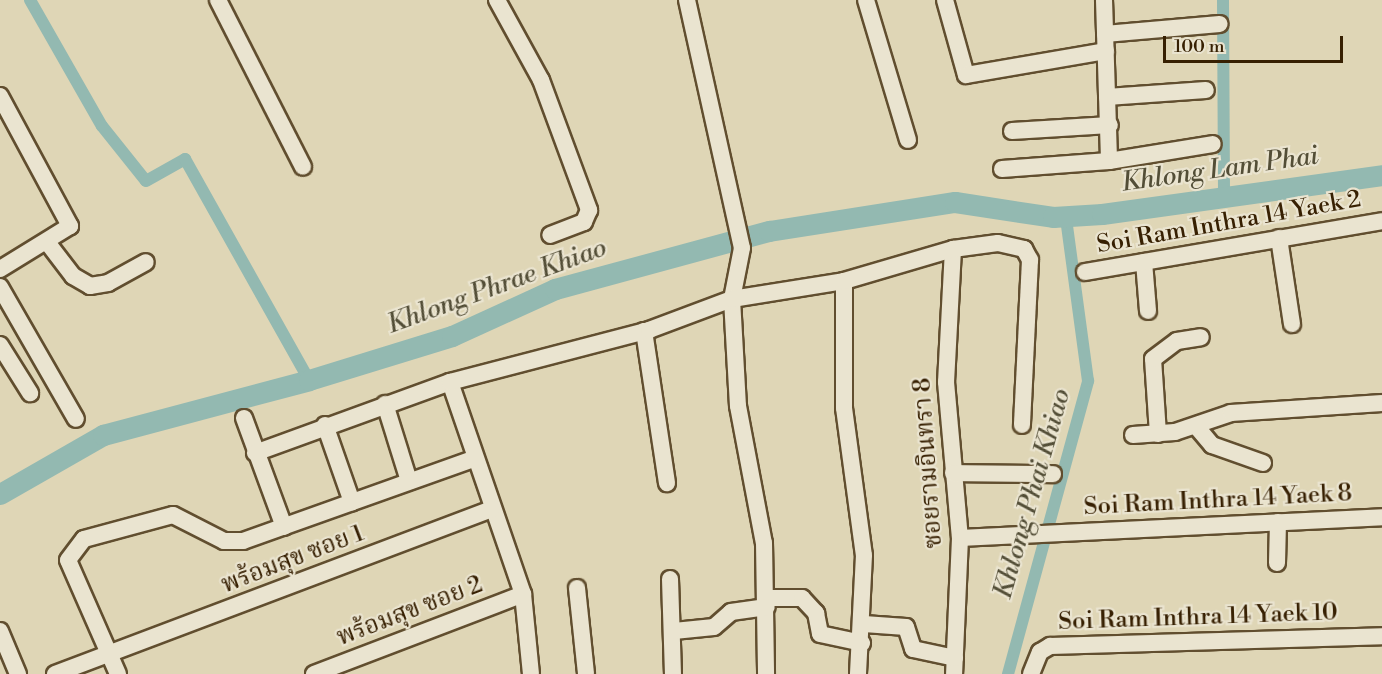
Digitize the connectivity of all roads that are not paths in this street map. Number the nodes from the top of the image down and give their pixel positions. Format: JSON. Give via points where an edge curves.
{"nodes":[{"id":1,"x":218,"y":0,"type":"edge"},
{"id":2,"x":496,"y":0,"type":"edge"},
{"id":3,"x":687,"y":0,"type":"edge"},
{"id":4,"x":866,"y":0,"type":"edge"},
{"id":5,"x":945,"y":0,"type":"edge"},
{"id":6,"x":1104,"y":0,"type":"edge"},
{"id":7,"x":1220,"y":24,"type":"dead end"},
{"id":8,"x":1105,"y":34,"type":"junction"},
{"id":9,"x":1106,"y":51,"type":"junction"},
{"id":10,"x":1206,"y":90,"type":"dead end"},
{"id":11,"x":0,"y":96,"type":"edge"},
{"id":12,"x":1107,"y":97,"type":"junction"},
{"id":13,"x":1110,"y":125,"type":"junction"},
{"id":14,"x":1012,"y":131,"type":"dead end"},
{"id":15,"x":908,"y":140,"type":"dead end"},
{"id":16,"x":1213,"y":144,"type":"dead end"},
{"id":17,"x":1109,"y":161,"type":"junction"},
{"id":18,"x":303,"y":167,"type":"dead end"},
{"id":19,"x":1002,"y":169,"type":"dead end"},
{"id":20,"x":1382,"y":221,"type":"edge"},
{"id":21,"x":550,"y":235,"type":"dead end"},
{"id":22,"x":1279,"y":238,"type":"junction"},
{"id":23,"x":47,"y":242,"type":"junction"},
{"id":24,"x":953,"y":249,"type":"junction"},
{"id":25,"x":146,"y":262,"type":"dead end"},
{"id":26,"x":1144,"y":262,"type":"junction"},
{"id":27,"x":0,"y":269,"type":"edge"},
{"id":28,"x":1085,"y":272,"type":"dead end"},
{"id":29,"x":844,"y":281,"type":"junction"},
{"id":30,"x":0,"y":287,"type":"edge"},
{"id":31,"x":732,"y":299,"type":"junction"},
{"id":32,"x":1148,"y":311,"type":"dead end"},
{"id":33,"x":1292,"y":324,"type":"dead end"},
{"id":34,"x":644,"y":332,"type":"junction"},
{"id":35,"x":1201,"y":337,"type":"dead end"},
{"id":36,"x":0,"y":345,"type":"edge"},
{"id":37,"x":450,"y":382,"type":"junction"},
{"id":38,"x":30,"y":393,"type":"dead end"},
{"id":39,"x":1382,"y":403,"type":"edge"},
{"id":40,"x":385,"y":404,"type":"junction"},
{"id":41,"x":244,"y":418,"type":"dead end"},
{"id":42,"x":76,"y":419,"type":"dead end"},
{"id":43,"x":325,"y":425,"type":"junction"},
{"id":44,"x":1022,"y":425,"type":"dead end"},
{"id":45,"x":1196,"y":426,"type":"junction"},
{"id":46,"x":1158,"y":434,"type":"junction"},
{"id":47,"x":1133,"y":435,"type":"dead end"},
{"id":48,"x":255,"y":453,"type":"junction"},
{"id":49,"x":473,"y":459,"type":"junction"},
{"id":50,"x":1263,"y":463,"type":"dead end"},
{"id":51,"x":953,"y":473,"type":"junction"},
{"id":52,"x":1053,"y":474,"type":"dead end"},
{"id":53,"x":409,"y":481,"type":"junction"},
{"id":54,"x":667,"y":483,"type":"dead end"},
{"id":55,"x":351,"y":502,"type":"junction"},
{"id":56,"x":492,"y":509,"type":"junction"},
{"id":57,"x":1382,"y":517,"type":"edge"},
{"id":58,"x":1278,"y":522,"type":"junction"},
{"id":59,"x":284,"y":526,"type":"junction"},
{"id":60,"x":960,"y":538,"type":"junction"},
{"id":61,"x":1277,"y":563,"type":"dead end"},
{"id":62,"x":670,"y":579,"type":"dead end"},
{"id":63,"x":577,"y":588,"type":"dead end"},
{"id":64,"x":523,"y":594,"type":"junction"},
{"id":65,"x":767,"y":603,"type":"junction"},
{"id":66,"x":864,"y":624,"type":"junction"},
{"id":67,"x":0,"y":631,"type":"edge"},
{"id":68,"x":674,"y":631,"type":"junction"},
{"id":69,"x":1382,"y":636,"type":"edge"},
{"id":70,"x":862,"y":643,"type":"junction"},
{"id":71,"x":111,"y":656,"type":"junction"},
{"id":72,"x":955,"y":666,"type":"edge"},
{"id":73,"x":18,"y":674,"type":"edge"},
{"id":74,"x":55,"y":674,"type":"edge"},
{"id":75,"x":118,"y":674,"type":"edge"},
{"id":76,"x":314,"y":674,"type":"edge"},
{"id":77,"x":531,"y":674,"type":"edge"},
{"id":78,"x":586,"y":674,"type":"edge"},
{"id":79,"x":673,"y":674,"type":"edge"},
{"id":80,"x":766,"y":674,"type":"edge"},
{"id":81,"x":858,"y":674,"type":"edge"},
{"id":82,"x":1031,"y":674,"type":"edge"}],
"edges":[{"from":1,"to":18,"type":"street"},
{"from":2,"to":21,"type":"street","via":[[541,80],[589,210],[584,222]]},
{"from":3,"to":31,"type":"street","via":[[742,248]]},
{"from":4,"to":15,"type":"street"},
{"from":5,"to":9,"type":"street","via":[[966,75]]},
{"from":6,"to":8,"type":"street"},
{"from":7,"to":8,"type":"street"},
{"from":8,"to":9,"type":"street"},
{"from":9,"to":12,"type":"street"},
{"from":10,"to":12,"type":"street"},
{"from":11,"to":23,"type":"street","via":[[69,222],[68,230]]},
{"from":12,"to":13,"type":"street"},
{"from":13,"to":14,"type":"street"},
{"from":13,"to":17,"type":"street"},
{"from":16,"to":17,"type":"street"},
{"from":17,"to":19,"type":"street"},
{"from":20,"to":22,"type":"street","name":"Soi Ram Inthra 14 Yaek 2"},
{"from":22,"to":26,"type":"street","name":"Soi Ram Inthra 14 Yaek 2"},
{"from":22,"to":33,"type":"street"},
{"from":23,"to":25,"type":"street","via":[[73,276],[90,285],[108,283]]},
{"from":23,"to":27,"type":"street"},
{"from":24,"to":29,"type":"street"},
{"from":24,"to":44,"type":"street","via":[[1016,245],[1030,260]]},
{"from":24,"to":51,"type":"street","name":"ซอยรามอินทรา 8","via":[[946,382]]},
{"from":26,"to":28,"type":"street","name":"Soi Ram Inthra 14 Yaek 2"},
{"from":26,"to":32,"type":"street"},
{"from":29,"to":31,"type":"street"},
{"from":29,"to":66,"type":"street","via":[[844,408],[864,555]]},
{"from":30,"to":42,"type":"street"},
{"from":31,"to":34,"type":"street"},
{"from":31,"to":65,"type":"street","via":[[738,406],[764,543]]},
{"from":34,"to":37,"type":"street"},
{"from":34,"to":54,"type":"street"},
{"from":35,"to":46,"type":"street","via":[[1177,341],[1153,359]]},
{"from":36,"to":38,"type":"street"},
{"from":37,"to":40,"type":"street"},
{"from":37,"to":49,"type":"street"},
{"from":39,"to":45,"type":"street","via":[[1231,413]]},
{"from":40,"to":43,"type":"street"},
{"from":40,"to":53,"type":"street"},
{"from":41,"to":48,"type":"street"},
{"from":43,"to":48,"type":"street"},
{"from":43,"to":55,"type":"street"},
{"from":45,"to":46,"type":"street"},
{"from":45,"to":50,"type":"street","via":[[1212,445]]},
{"from":46,"to":47,"type":"street"},
{"from":48,"to":59,"type":"street"},
{"from":49,"to":53,"type":"street"},
{"from":49,"to":56,"type":"street"},
{"from":51,"to":52,"type":"street"},
{"from":51,"to":60,"type":"street","name":"ซอยรามอินทรา 8"},
{"from":53,"to":55,"type":"street"},
{"from":55,"to":59,"type":"street"},
{"from":56,"to":64,"type":"street"},
{"from":56,"to":71,"type":"street","name":"พร้อมสุข ซอย 1"},
{"from":57,"to":58,"type":"street","name":"Soi Ram Inthra 14 Yaek 8"},
{"from":58,"to":60,"type":"street","name":"Soi Ram Inthra 14 Yaek 8"},
{"from":58,"to":61,"type":"street"},
{"from":59,"to":71,"type":"street","via":[[234,543],[173,515],[79,543],[68,560]]},
{"from":60,"to":72,"type":"street","name":"ซอยรามอินทรา 8"},
{"from":62,"to":68,"type":"street"},
{"from":63,"to":78,"type":"street"},
{"from":64,"to":76,"type":"street","name":"พร้อมสุข ซอย 2"},
{"from":64,"to":77,"type":"street"},
{"from":65,"to":68,"type":"street","via":[[730,612],[714,627]]},
{"from":65,"to":70,"type":"street","via":[[802,597],[816,613],[820,634]]},
{"from":65,"to":80,"type":"street"},
{"from":66,"to":70,"type":"street"},
{"from":66,"to":72,"type":"street","via":[[906,627],[913,649]]},
{"from":67,"to":73,"type":"street"},
{"from":68,"to":79,"type":"street"},
{"from":69,"to":82,"type":"street","name":"Soi Ram Inthra 14 Yaek 10","via":[[1050,646],[1040,652]]},
{"from":70,"to":81,"type":"street"},
{"from":71,"to":74,"type":"street","name":"พร้อมสุข ซอย 1"},
{"from":71,"to":75,"type":"street"}]}
